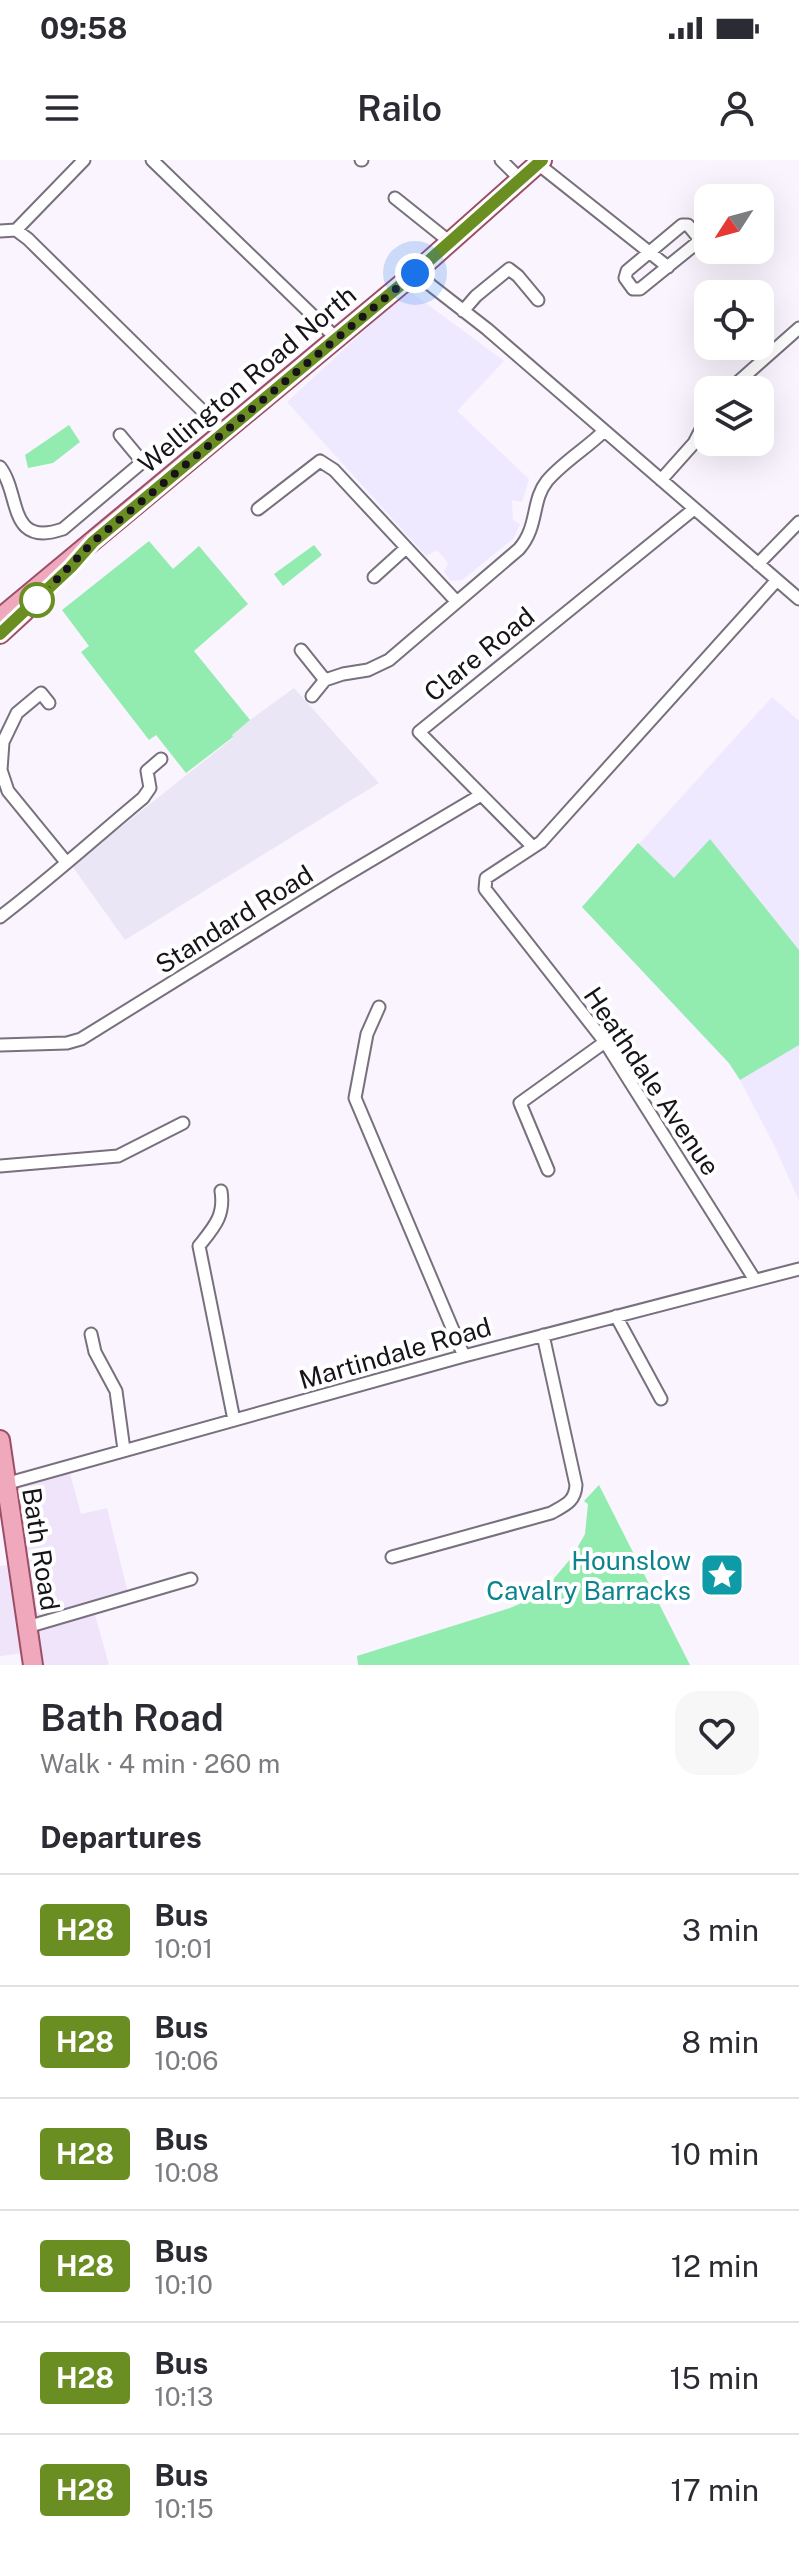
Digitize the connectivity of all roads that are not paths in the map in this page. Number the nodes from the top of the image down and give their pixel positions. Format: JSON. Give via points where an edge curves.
{"nodes":[{"id":1,"x":84,"y":160,"type":"edge"},
{"id":2,"x":152,"y":160,"type":"edge"},
{"id":3,"x":501,"y":160,"type":"edge"},
{"id":4,"x":540,"y":162,"type":"edge"},
{"id":5,"x":520,"y":179,"type":"junction"},
{"id":6,"x":395,"y":198,"type":"dead end"},
{"id":7,"x":16,"y":230,"type":"junction"},
{"id":8,"x":0,"y":231,"type":"edge"},
{"id":9,"x":450,"y":242,"type":"junction"},
{"id":10,"x":649,"y":252,"type":"junction"},
{"id":11,"x":668,"y":267,"type":"junction"},
{"id":12,"x":415,"y":273,"type":"junction"},
{"id":13,"x":538,"y":300,"type":"dead end"},
{"id":14,"x":463,"y":311,"type":"junction"},
{"id":15,"x":799,"y":328,"type":"edge"},
{"id":16,"x":336,"y":338,"type":"junction"},
{"id":17,"x":745,"y":376,"type":"edge"},
{"id":18,"x":604,"y":431,"type":"junction"},
{"id":19,"x":224,"y":432,"type":"junction"},
{"id":20,"x":120,"y":435,"type":"dead end"},
{"id":21,"x":694,"y":443,"type":"edge"},
{"id":22,"x":0,"y":467,"type":"edge"},
{"id":23,"x":661,"y":480,"type":"junction"},
{"id":24,"x":258,"y":509,"type":"dead end"},
{"id":25,"x":694,"y":509,"type":"junction"},
{"id":26,"x":799,"y":522,"type":"edge"},
{"id":27,"x":93,"y":542,"type":"junction"},
{"id":28,"x":406,"y":548,"type":"junction"},
{"id":29,"x":758,"y":564,"type":"junction"},
{"id":30,"x":374,"y":577,"type":"dead end"},
{"id":31,"x":777,"y":580,"type":"junction"},
{"id":32,"x":799,"y":599,"type":"edge"},
{"id":33,"x":456,"y":601,"type":"junction"},
{"id":34,"x":0,"y":618,"type":"edge"},
{"id":35,"x":0,"y":634,"type":"edge"},
{"id":36,"x":301,"y":650,"type":"dead end"},
{"id":37,"x":325,"y":680,"type":"junction"},
{"id":38,"x":312,"y":696,"type":"dead end"},
{"id":39,"x":49,"y":703,"type":"dead end"},
{"id":40,"x":161,"y":759,"type":"dead end"},
{"id":41,"x":481,"y":795,"type":"junction"},
{"id":42,"x":533,"y":847,"type":"junction"},
{"id":43,"x":66,"y":862,"type":"junction"},
{"id":44,"x":0,"y":917,"type":"edge"},
{"id":45,"x":379,"y":1007,"type":"dead end"},
{"id":46,"x":605,"y":1042,"type":"junction"},
{"id":47,"x":0,"y":1045,"type":"edge"},
{"id":48,"x":183,"y":1123,"type":"dead end"},
{"id":49,"x":0,"y":1166,"type":"edge"},
{"id":50,"x":548,"y":1170,"type":"dead end"},
{"id":51,"x":221,"y":1191,"type":"dead end"},
{"id":52,"x":799,"y":1269,"type":"edge"},
{"id":53,"x":755,"y":1280,"type":"junction"},
{"id":54,"x":616,"y":1316,"type":"junction"},
{"id":55,"x":91,"y":1334,"type":"dead end"},
{"id":56,"x":543,"y":1335,"type":"junction"},
{"id":57,"x":464,"y":1356,"type":"junction"},
{"id":58,"x":661,"y":1399,"type":"dead end"},
{"id":59,"x":234,"y":1420,"type":"junction"},
{"id":60,"x":0,"y":1440,"type":"edge"},
{"id":61,"x":0,"y":1448,"type":"edge"},
{"id":62,"x":124,"y":1450,"type":"junction"},
{"id":63,"x":5,"y":1484,"type":"junction"},
{"id":64,"x":392,"y":1557,"type":"dead end"},
{"id":65,"x":191,"y":1579,"type":"dead end"},
{"id":66,"x":27,"y":1627,"type":"junction"},
{"id":67,"x":33,"y":1665,"type":"edge"}],
"edges":[{"from":1,"to":7,"type":"street"},
{"from":2,"to":16,"type":"street"},
{"from":3,"to":5,"type":"street"},
{"from":4,"to":5,"type":"main road","name":"Wellington Road North"},
{"from":4,"to":10,"type":"street"},
{"from":5,"to":9,"type":"main road","name":"Wellington Road North"},
{"from":6,"to":9,"type":"street"},
{"from":7,"to":8,"type":"street"},
{"from":7,"to":19,"type":"street"},
{"from":9,"to":12,"type":"main road","name":"Wellington Road North"},
{"from":10,"to":11,"type":"street"},
{"from":10,"to":11,"type":"street","via":[[627,271],[625,278],[633,289]]},
{"from":10,"to":11,"type":"street","via":[[688,225],[698,242]]},
{"from":12,"to":14,"type":"street"},
{"from":12,"to":16,"type":"main road","name":"Wellington Road North"},
{"from":13,"to":14,"type":"street","via":[[509,269]]},
{"from":14,"to":18,"type":"street"},
{"from":15,"to":17,"type":"street"},
{"from":16,"to":19,"type":"main road","name":"Wellington Road North"},
{"from":18,"to":23,"type":"street"},
{"from":18,"to":33,"type":"street","via":[[547,481],[528,539]]},
{"from":19,"to":27,"type":"main road","name":"Wellington Road North"},
{"from":20,"to":22,"type":"street","via":[[140,464],[63,529],[47,534],[28,529],[15,512]]},
{"from":21,"to":23,"type":"street"},
{"from":23,"to":25,"type":"street"},
{"from":24,"to":28,"type":"street","via":[[320,461]]},
{"from":25,"to":29,"type":"street"},
{"from":25,"to":41,"type":"street","name":"Clare Road","via":[[419,732]]},
{"from":26,"to":29,"type":"street"},
{"from":27,"to":34,"type":"main road","name":"Wellington Road North"},
{"from":27,"to":35,"type":"main road","name":"Wellington Road North"},
{"from":28,"to":30,"type":"street"},
{"from":28,"to":33,"type":"street"},
{"from":29,"to":31,"type":"street"},
{"from":31,"to":32,"type":"street"},
{"from":31,"to":42,"type":"street"},
{"from":33,"to":37,"type":"street","via":[[389,660]]},
{"from":36,"to":37,"type":"street"},
{"from":37,"to":38,"type":"street"},
{"from":39,"to":43,"type":"street","via":[[41,693],[17,713],[3,742],[1,770],[8,791]]},
{"from":40,"to":43,"type":"street","via":[[147,771],[150,788],[143,798]]},
{"from":41,"to":42,"type":"street","name":"Clare Road"},
{"from":41,"to":47,"type":"street","name":"Standard Road","via":[[81,1039]]},
{"from":42,"to":46,"type":"street","name":"Heathdale Avenue","via":[[486,878],[485,889]]},
{"from":43,"to":44,"type":"street"},
{"from":45,"to":57,"type":"street","via":[[367,1034],[355,1098]]},
{"from":46,"to":50,"type":"street","via":[[520,1103]]},
{"from":46,"to":53,"type":"street","name":"Heathdale Avenue"},
{"from":48,"to":49,"type":"street","via":[[118,1156]]},
{"from":51,"to":59,"type":"street","via":[[223,1205],[216,1225],[199,1246]]},
{"from":52,"to":53,"type":"street","name":"Martindale Road"},
{"from":53,"to":54,"type":"street","name":"Martindale Road"},
{"from":54,"to":56,"type":"street","name":"Martindale Road"},
{"from":54,"to":58,"type":"street"},
{"from":55,"to":62,"type":"street","via":[[116,1391]]},
{"from":56,"to":57,"type":"street","name":"Martindale Road"},
{"from":56,"to":64,"type":"street","via":[[576,1495],[551,1513]]},
{"from":57,"to":59,"type":"street","name":"Martindale Road"},
{"from":59,"to":62,"type":"street","name":"Martindale Road"},
{"from":60,"to":61,"type":"main road","name":"Bath Road"},
{"from":61,"to":63,"type":"main road","name":"Bath Road"},
{"from":62,"to":63,"type":"street","name":"Martindale Road"},
{"from":63,"to":66,"type":"main road","name":"Bath Road"},
{"from":65,"to":66,"type":"street"},
{"from":66,"to":67,"type":"main road","name":"Bath Road"}]}
